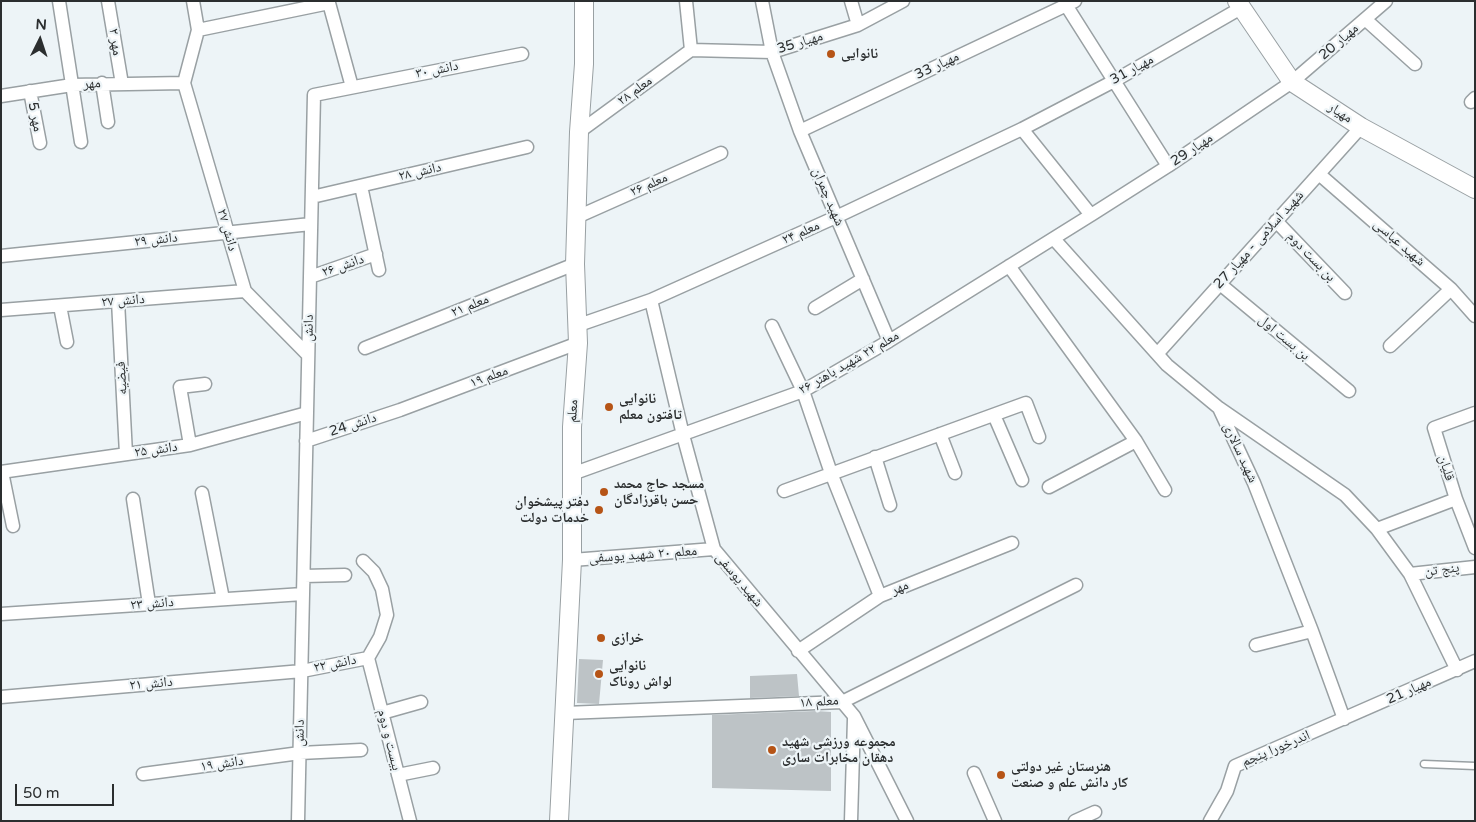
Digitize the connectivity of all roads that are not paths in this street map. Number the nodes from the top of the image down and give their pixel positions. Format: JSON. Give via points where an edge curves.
{"nodes":[{"id":1,"x":59,"y":1,"type":"edge"},
{"id":2,"x":108,"y":1,"type":"edge"},
{"id":3,"x":193,"y":1,"type":"edge"},
{"id":4,"x":584,"y":1,"type":"edge"},
{"id":5,"x":686,"y":1,"type":"edge"},
{"id":6,"x":762,"y":1,"type":"edge"},
{"id":7,"x":851,"y":1,"type":"edge"},
{"id":8,"x":903,"y":1,"type":"edge"},
{"id":9,"x":1386,"y":1,"type":"edge"},
{"id":10,"x":334,"y":2,"type":"edge"},
{"id":11,"x":1071,"y":3,"type":"edge"},
{"id":12,"x":1239,"y":5,"type":"edge"},
{"id":13,"x":1365,"y":19,"type":"junction"},
{"id":14,"x":858,"y":25,"type":"junction"},
{"id":15,"x":198,"y":30,"type":"junction"},
{"id":16,"x":691,"y":50,"type":"junction"},
{"id":17,"x":772,"y":52,"type":"junction"},
{"id":18,"x":522,"y":54,"type":"dead end"},
{"id":19,"x":1415,"y":64,"type":"dead end"},
{"id":20,"x":1114,"y":81,"type":"junction"},
{"id":21,"x":1292,"y":82,"type":"junction"},
{"id":22,"x":102,"y":83,"type":"junction"},
{"id":23,"x":184,"y":83,"type":"junction"},
{"id":24,"x":122,"y":84,"type":"junction"},
{"id":25,"x":72,"y":85,"type":"junction"},
{"id":26,"x":352,"y":87,"type":"junction"},
{"id":27,"x":30,"y":91,"type":"junction"},
{"id":28,"x":1,"y":96,"type":"edge"},
{"id":29,"x":108,"y":122,"type":"dead end"},
{"id":30,"x":1361,"y":127,"type":"junction"},
{"id":31,"x":1022,"y":129,"type":"junction"},
{"id":32,"x":800,"y":131,"type":"junction"},
{"id":33,"x":579,"y":132,"type":"junction"},
{"id":34,"x":81,"y":142,"type":"dead end"},
{"id":35,"x":40,"y":143,"type":"dead end"},
{"id":36,"x":527,"y":147,"type":"dead end"},
{"id":37,"x":721,"y":153,"type":"dead end"},
{"id":38,"x":1168,"y":166,"type":"junction"},
{"id":39,"x":1319,"y":174,"type":"junction"},
{"id":40,"x":361,"y":186,"type":"junction"},
{"id":41,"x":1475,"y":189,"type":"edge"},
{"id":42,"x":312,"y":197,"type":"junction"},
{"id":43,"x":1091,"y":216,"type":"junction"},
{"id":44,"x":577,"y":217,"type":"junction"},
{"id":45,"x":836,"y":217,"type":"junction"},
{"id":46,"x":1276,"y":221,"type":"junction"},
{"id":47,"x":311,"y":224,"type":"junction"},
{"id":48,"x":228,"y":233,"type":"junction"},
{"id":49,"x":1054,"y":239,"type":"junction"},
{"id":50,"x":376,"y":254,"type":"junction"},
{"id":51,"x":1,"y":256,"type":"edge"},
{"id":52,"x":575,"y":264,"type":"junction"},
{"id":53,"x":1009,"y":266,"type":"junction"},
{"id":54,"x":379,"y":270,"type":"dead end"},
{"id":55,"x":310,"y":277,"type":"junction"},
{"id":56,"x":863,"y":279,"type":"junction"},
{"id":57,"x":1220,"y":284,"type":"junction"},
{"id":58,"x":1451,"y":288,"type":"junction"},
{"id":59,"x":244,"y":291,"type":"junction"},
{"id":60,"x":1345,"y":293,"type":"dead end"},
{"id":61,"x":651,"y":300,"type":"junction"},
{"id":62,"x":118,"y":301,"type":"junction"},
{"id":63,"x":60,"y":306,"type":"junction"},
{"id":64,"x":815,"y":308,"type":"dead end"},
{"id":65,"x":1,"y":310,"type":"edge"},
{"id":66,"x":1475,"y":316,"type":"edge"},
{"id":67,"x":772,"y":326,"type":"dead end"},
{"id":68,"x":577,"y":335,"type":"junction"},
{"id":69,"x":889,"y":341,"type":"junction"},
{"id":70,"x":67,"y":342,"type":"dead end"},
{"id":71,"x":1390,"y":346,"type":"dead end"},
{"id":72,"x":365,"y":348,"type":"dead end"},
{"id":73,"x":1158,"y":353,"type":"junction"},
{"id":74,"x":308,"y":355,"type":"junction"},
{"id":75,"x":205,"y":384,"type":"dead end"},
{"id":76,"x":803,"y":391,"type":"junction"},
{"id":77,"x":1349,"y":391,"type":"dead end"},
{"id":78,"x":1219,"y":408,"type":"junction"},
{"id":79,"x":400,"y":410,"type":"joint"},
{"id":80,"x":1475,"y":412,"type":"edge"},
{"id":81,"x":307,"y":413,"type":"junction"},
{"id":82,"x":994,"y":415,"type":"junction"},
{"id":83,"x":940,"y":434,"type":"junction"},
{"id":84,"x":683,"y":435,"type":"junction"},
{"id":85,"x":1039,"y":437,"type":"dead end"},
{"id":86,"x":306,"y":441,"type":"junction"},
{"id":87,"x":1136,"y":441,"type":"junction"},
{"id":88,"x":190,"y":445,"type":"junction"},
{"id":89,"x":126,"y":454,"type":"junction"},
{"id":90,"x":875,"y":457,"type":"junction"},
{"id":91,"x":1,"y":472,"type":"edge"},
{"id":92,"x":831,"y":473,"type":"junction"},
{"id":93,"x":955,"y":473,"type":"dead end"},
{"id":94,"x":572,"y":474,"type":"junction"},
{"id":95,"x":1022,"y":480,"type":"dead end"},
{"id":96,"x":1049,"y":488,"type":"dead end"},
{"id":97,"x":1165,"y":490,"type":"dead end"},
{"id":98,"x":784,"y":491,"type":"dead end"},
{"id":99,"x":202,"y":493,"type":"dead end"},
{"id":100,"x":133,"y":499,"type":"dead end"},
{"id":101,"x":1456,"y":499,"type":"junction"},
{"id":102,"x":890,"y":505,"type":"dead end"},
{"id":103,"x":13,"y":526,"type":"dead end"},
{"id":104,"x":1377,"y":529,"type":"junction"},
{"id":105,"x":1012,"y":543,"type":"dead end"},
{"id":106,"x":1475,"y":548,"type":"edge"},
{"id":107,"x":714,"y":549,"type":"junction"},
{"id":108,"x":572,"y":560,"type":"junction"},
{"id":109,"x":363,"y":561,"type":"dead end"},
{"id":110,"x":1475,"y":567,"type":"edge"},
{"id":111,"x":1410,"y":574,"type":"junction"},
{"id":112,"x":345,"y":575,"type":"dead end"},
{"id":113,"x":304,"y":576,"type":"junction"},
{"id":114,"x":1076,"y":585,"type":"dead end"},
{"id":115,"x":303,"y":594,"type":"junction"},
{"id":116,"x":880,"y":596,"type":"junction"},
{"id":117,"x":223,"y":599,"type":"junction"},
{"id":118,"x":149,"y":604,"type":"junction"},
{"id":119,"x":1,"y":614,"type":"edge"},
{"id":120,"x":1312,"y":631,"type":"junction"},
{"id":121,"x":1256,"y":645,"type":"dead end"},
{"id":122,"x":798,"y":650,"type":"junction"},
{"id":123,"x":368,"y":658,"type":"junction"},
{"id":124,"x":1475,"y":661,"type":"edge"},
{"id":125,"x":1457,"y":670,"type":"junction"},
{"id":126,"x":302,"y":671,"type":"junction"},
{"id":127,"x":1,"y":697,"type":"edge"},
{"id":128,"x":421,"y":702,"type":"dead end"},
{"id":129,"x":842,"y":702,"type":"junction"},
{"id":130,"x":382,"y":713,"type":"junction"},
{"id":131,"x":565,"y":713,"type":"junction"},
{"id":132,"x":854,"y":716,"type":"junction"},
{"id":133,"x":1344,"y":720,"type":"junction"},
{"id":134,"x":361,"y":750,"type":"dead end"},
{"id":135,"x":300,"y":753,"type":"junction"},
{"id":136,"x":1424,"y":764,"type":"dead end"},
{"id":137,"x":1475,"y":766,"type":"edge"},
{"id":138,"x":433,"y":768,"type":"dead end"},
{"id":139,"x":974,"y":773,"type":"dead end"},
{"id":140,"x":144,"y":774,"type":"dead end"},
{"id":141,"x":398,"y":775,"type":"junction"},
{"id":142,"x":1095,"y":812,"type":"dead end"},
{"id":143,"x":298,"y":821,"type":"edge"},
{"id":144,"x":410,"y":821,"type":"edge"},
{"id":145,"x":559,"y":821,"type":"edge"},
{"id":146,"x":851,"y":821,"type":"edge"},
{"id":147,"x":907,"y":821,"type":"edge"},
{"id":148,"x":996,"y":821,"type":"edge"},
{"id":149,"x":1075,"y":821,"type":"edge"},
{"id":150,"x":1210,"y":821,"type":"edge"}],
"edges":[{"from":1,"to":25,"type":"street"},
{"from":2,"to":24,"type":"street","name":"مهر ۲"},
{"from":3,"to":15,"type":"street"},
{"from":4,"to":33,"type":"main road","name":"معلم"},
{"from":5,"to":16,"type":"street"},
{"from":6,"to":17,"type":"street","name":"شهید چمران"},
{"from":7,"to":14,"type":"street"},
{"from":8,"to":14,"type":"street","name":"مهیار 35"},
{"from":9,"to":13,"type":"street","name":"مهیار 20"},
{"from":10,"to":15,"type":"street"},
{"from":10,"to":26,"type":"street"},
{"from":11,"to":20,"type":"street"},
{"from":11,"to":32,"type":"street","name":"مهیار 33"},
{"from":12,"to":20,"type":"street","name":"مهیار 31"},
{"from":12,"to":21,"type":"main road","name":"مهیار"},
{"from":13,"to":19,"type":"street"},
{"from":13,"to":21,"type":"street","name":"مهیار 20"},
{"from":14,"to":17,"type":"street","name":"مهیار 35"},
{"from":15,"to":23,"type":"street"},
{"from":16,"to":17,"type":"street","name":"مهیار 35"},
{"from":16,"to":33,"type":"street","name":"معلم ۲۸"},
{"from":17,"to":32,"type":"street","name":"شهید چمران"},
{"from":18,"to":26,"type":"street","name":"دانش ۳۰"},
{"from":20,"to":31,"type":"street","name":"مهیار 31"},
{"from":20,"to":38,"type":"street"},
{"from":21,"to":30,"type":"main road","name":"مهیار"},
{"from":21,"to":38,"type":"street","name":"مهیار 29"},
{"from":22,"to":24,"type":"street","name":"مهر"},
{"from":22,"to":25,"type":"street","name":"مهر"},
{"from":22,"to":29,"type":"street"},
{"from":23,"to":24,"type":"street","name":"مهر"},
{"from":23,"to":48,"type":"street","name":"دانش ۲۷"},
{"from":25,"to":27,"type":"street","name":"مهر"},
{"from":25,"to":34,"type":"street"},
{"from":26,"to":42,"type":"street","name":"دانش","via":[[314,95]]},
{"from":27,"to":28,"type":"street","name":"مهر"},
{"from":27,"to":35,"type":"street","name":"مهر 5"},
{"from":30,"to":39,"type":"street","name":"شهید اسلامی - مهیار 27"},
{"from":30,"to":41,"type":"main road","name":"مهیار"},
{"from":31,"to":43,"type":"street"},
{"from":31,"to":45,"type":"street","name":"معلم ۲۴"},
{"from":32,"to":45,"type":"street","name":"شهید چمران"},
{"from":33,"to":44,"type":"main road","name":"معلم"},
{"from":36,"to":40,"type":"street","name":"دانش ۲۸"},
{"from":37,"to":44,"type":"street","name":"معلم ۲۶"},
{"from":38,"to":43,"type":"street","name":"مهیار 29"},
{"from":39,"to":46,"type":"street","name":"شهید اسلامی - مهیار 27"},
{"from":39,"to":58,"type":"street","name":"شهید عباسی"},
{"from":40,"to":42,"type":"street","name":"دانش ۲۸"},
{"from":40,"to":50,"type":"street"},
{"from":42,"to":47,"type":"street","name":"دانش"},
{"from":43,"to":49,"type":"street","name":"مهیار 29"},
{"from":44,"to":52,"type":"main road","name":"معلم"},
{"from":45,"to":56,"type":"street","name":"شهید چمران"},
{"from":45,"to":61,"type":"street","name":"معلم ۲۴"},
{"from":46,"to":57,"type":"street","name":"شهید اسلامی - مهیار 27"},
{"from":46,"to":60,"type":"street","name":"بن بست دوم"},
{"from":47,"to":48,"type":"street","name":"دانش ٢٩"},
{"from":47,"to":55,"type":"street","name":"دانش"},
{"from":48,"to":51,"type":"street","name":"دانش ٢٩"},
{"from":48,"to":59,"type":"street","name":"دانش ۲۷"},
{"from":49,"to":53,"type":"street","name":"معلم ۲۲ شهید باهنر ۲۶"},
{"from":49,"to":73,"type":"street","name":"شهید سالاری"},
{"from":50,"to":54,"type":"street"},
{"from":50,"to":55,"type":"street","name":"دانش ۲۶"},
{"from":52,"to":68,"type":"main road","name":"معلم"},
{"from":52,"to":72,"type":"street","name":"معلم ۲۱"},
{"from":53,"to":69,"type":"street","name":"معلم ۲۲ شهید باهنر ۲۶"},
{"from":53,"to":87,"type":"street"},
{"from":55,"to":74,"type":"street","name":"دانش"},
{"from":56,"to":64,"type":"street"},
{"from":56,"to":69,"type":"street","name":"شهید چمران"},
{"from":57,"to":73,"type":"street","name":"شهید اسلامی - مهیار 27"},
{"from":57,"to":77,"type":"street","name":"بن بست اول"},
{"from":58,"to":66,"type":"street","name":"شهید عباسی"},
{"from":58,"to":71,"type":"street"},
{"from":59,"to":62,"type":"street","name":"دانش ٢٧"},
{"from":59,"to":74,"type":"street","name":"دانش ۲۷"},
{"from":61,"to":68,"type":"street","name":"معلم ۲۴"},
{"from":61,"to":84,"type":"street","name":"شهید یوسفی"},
{"from":62,"to":63,"type":"street","name":"دانش ٢٧"},
{"from":62,"to":89,"type":"street","name":"فیضیه"},
{"from":63,"to":65,"type":"street","name":"دانش ٢٧"},
{"from":63,"to":70,"type":"street"},
{"from":67,"to":76,"type":"street"},
{"from":68,"to":79,"type":"street","name":"معلم ۱۹"},
{"from":68,"to":94,"type":"main road","name":"معلم"},
{"from":69,"to":76,"type":"street","name":"معلم ۲۲ شهید باهنر ۲۶"},
{"from":73,"to":78,"type":"street","name":"شهید سالاری","via":[[1166,365]]},
{"from":74,"to":81,"type":"street","name":"دانش"},
{"from":75,"to":88,"type":"street","via":[[180,388]]},
{"from":76,"to":84,"type":"street","name":"معلم ۲۲ شهید باهنر ۲۶"},
{"from":76,"to":92,"type":"street"},
{"from":78,"to":104,"type":"street","via":[[1345,495]]},
{"from":78,"to":120,"type":"street","name":"شهید سالاری","via":[[1254,483]]},
{"from":79,"to":86,"type":"street","name":"دانش 24"},
{"from":80,"to":101,"type":"street","name":"قلیان","via":[[1434,428]]},
{"from":81,"to":86,"type":"street","name":"دانش"},
{"from":81,"to":88,"type":"street","name":"دانش ۲۵"},
{"from":82,"to":83,"type":"street"},
{"from":82,"to":85,"type":"street","via":[[1026,403]]},
{"from":82,"to":95,"type":"street"},
{"from":83,"to":90,"type":"street"},
{"from":83,"to":93,"type":"street"},
{"from":84,"to":94,"type":"street","name":"معلم ۲۲ شهید باهنر ۲۶"},
{"from":84,"to":107,"type":"street","name":"شهید یوسفی"},
{"from":86,"to":113,"type":"street","name":"دانش"},
{"from":87,"to":96,"type":"street"},
{"from":87,"to":97,"type":"street"},
{"from":88,"to":89,"type":"street","name":"دانش ۲۵"},
{"from":89,"to":91,"type":"street","name":"دانش ۲۵"},
{"from":90,"to":92,"type":"street"},
{"from":90,"to":102,"type":"street"},
{"from":91,"to":103,"type":"street"},
{"from":92,"to":98,"type":"street"},
{"from":92,"to":116,"type":"street"},
{"from":94,"to":108,"type":"main road","name":"معلم"},
{"from":99,"to":117,"type":"street"},
{"from":100,"to":118,"type":"street"},
{"from":101,"to":104,"type":"street"},
{"from":101,"to":106,"type":"street","name":"قلیان"},
{"from":104,"to":111,"type":"street"},
{"from":105,"to":116,"type":"street","name":"مهر"},
{"from":107,"to":108,"type":"street","name":"معلم ۲۰ شهید یوسفی"},
{"from":107,"to":122,"type":"street","name":"شهید یوسفی"},
{"from":108,"to":131,"type":"main road","name":"معلم"},
{"from":109,"to":123,"type":"street","via":[[374,572],[382,589],[387,615]]},
{"from":110,"to":111,"type":"street","name":"پنج تن"},
{"from":111,"to":125,"type":"street"},
{"from":112,"to":113,"type":"street"},
{"from":113,"to":115,"type":"street","name":"دانش"},
{"from":114,"to":129,"type":"street","name":"معلم ۱۸"},
{"from":115,"to":117,"type":"street","name":"دانش ٢٣"},
{"from":115,"to":126,"type":"street","name":"دانش"},
{"from":116,"to":122,"type":"street","name":"مهر"},
{"from":117,"to":118,"type":"street","name":"دانش ٢٣"},
{"from":118,"to":119,"type":"street","name":"دانش ٢٣"},
{"from":120,"to":121,"type":"street"},
{"from":120,"to":133,"type":"street","name":"شهید سالاری"},
{"from":122,"to":129,"type":"street","name":"شهید یوسفی"},
{"from":123,"to":126,"type":"street","name":"دانش ۲۲"},
{"from":123,"to":130,"type":"street","name":"بیست و دوم"},
{"from":124,"to":125,"type":"street","name":"مهیار 21"},
{"from":125,"to":133,"type":"street","name":"مهیار 21"},
{"from":126,"to":127,"type":"street","name":"دانش ٢١"},
{"from":126,"to":135,"type":"street","name":"دانش"},
{"from":128,"to":130,"type":"street"},
{"from":129,"to":131,"type":"street","name":"معلم ۱۸"},
{"from":129,"to":132,"type":"street","name":"شهید یوسفی"},
{"from":130,"to":141,"type":"street","name":"بیست و دوم"},
{"from":131,"to":145,"type":"main road","name":"معلم"},
{"from":132,"to":146,"type":"street"},
{"from":132,"to":147,"type":"street","name":"شهید یوسفی"},
{"from":133,"to":150,"type":"street","name":"اندرخورا پنجم","via":[[1235,766]]},
{"from":134,"to":135,"type":"street","name":"دانش ١٩"},
{"from":135,"to":140,"type":"street","name":"دانش ١٩"},
{"from":135,"to":143,"type":"street","name":"دانش"},
{"from":136,"to":137,"type":"lane"},
{"from":138,"to":141,"type":"street"},
{"from":139,"to":148,"type":"street"},
{"from":141,"to":144,"type":"street","name":"بیست و دوم"},
{"from":142,"to":149,"type":"street"}]}
